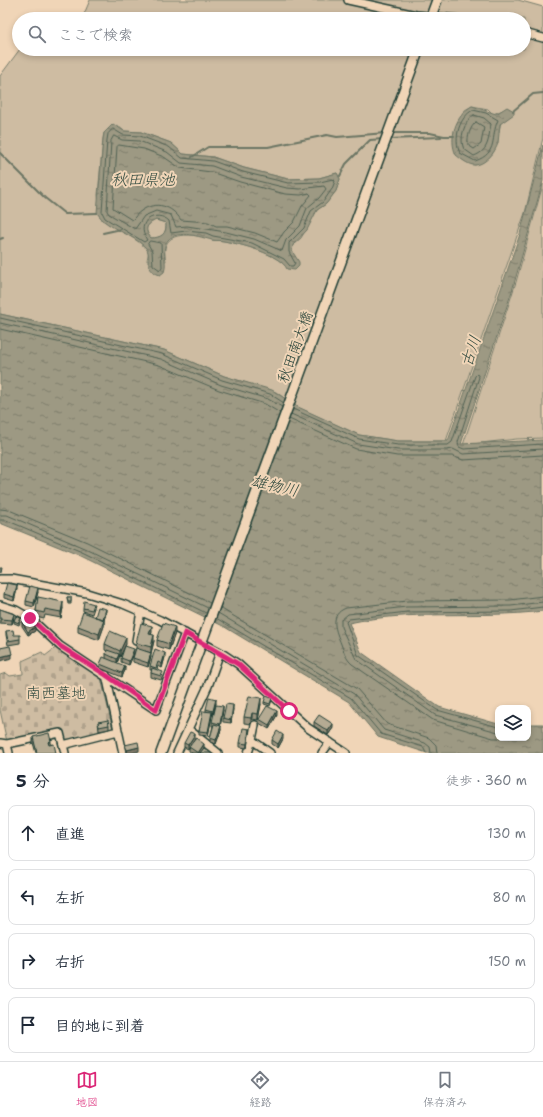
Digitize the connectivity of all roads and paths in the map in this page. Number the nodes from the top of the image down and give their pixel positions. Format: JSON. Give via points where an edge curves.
{"nodes":[{"id":1,"x":348,"y":0,"type":"edge"},
{"id":2,"x":437,"y":0,"type":"edge"},
{"id":3,"x":402,"y":12,"type":"edge"},
{"id":4,"x":433,"y":12,"type":"edge"},
{"id":5,"x":531,"y":35,"type":"edge"},
{"id":6,"x":543,"y":38,"type":"edge"},
{"id":7,"x":416,"y":56,"type":"edge"},
{"id":8,"x":0,"y":579,"type":"edge"},
{"id":9,"x":0,"y":605,"type":"edge"},
{"id":10,"x":142,"y":611,"type":"junction"},
{"id":11,"x":185,"y":633,"type":"junction"},
{"id":12,"x":136,"y":641,"type":"edge"},
{"id":13,"x":220,"y":652,"type":"junction"},
{"id":14,"x":106,"y":675,"type":"junction"},
{"id":15,"x":255,"y":725,"type":"dead end"},
{"id":16,"x":188,"y":729,"type":"junction"},
{"id":17,"x":118,"y":731,"type":"junction"},
{"id":18,"x":252,"y":740,"type":"junction"},
{"id":19,"x":330,"y":742,"type":"junction"},
{"id":20,"x":4,"y":744,"type":"edge"},
{"id":21,"x":63,"y":745,"type":"junction"},
{"id":22,"x":9,"y":753,"type":"edge"},
{"id":23,"x":65,"y":753,"type":"edge"},
{"id":24,"x":123,"y":753,"type":"edge"},
{"id":25,"x":161,"y":753,"type":"edge"},
{"id":26,"x":177,"y":753,"type":"edge"},
{"id":27,"x":218,"y":753,"type":"edge"},
{"id":28,"x":248,"y":753,"type":"edge"},
{"id":29,"x":270,"y":753,"type":"edge"},
{"id":30,"x":322,"y":753,"type":"edge"},
{"id":31,"x":346,"y":753,"type":"edge"}],
"edges":[{"from":1,"to":3,"type":"street"},
{"from":2,"to":4,"type":"street","bridge":true},
{"from":5,"to":6,"type":"street"},
{"from":7,"to":25,"type":"street","name":"秋田南大橋","bridge":true},
{"from":8,"to":10,"type":"street","via":[[87,593]]},
{"from":9,"to":14,"type":"street","via":[[30,618],[60,646]]},
{"from":10,"to":11,"type":"street"},
{"from":10,"to":12,"type":"street"},
{"from":11,"to":13,"type":"street"},
{"from":11,"to":14,"type":"street","via":[[156,710]]},
{"from":13,"to":16,"type":"street"},
{"from":13,"to":19,"type":"street","via":[[244,669],[308,728]]},
{"from":14,"to":17,"type":"street"},
{"from":15,"to":18,"type":"street"},
{"from":16,"to":26,"type":"street"},
{"from":16,"to":27,"type":"street"},
{"from":17,"to":21,"type":"street"},
{"from":17,"to":24,"type":"street"},
{"from":18,"to":28,"type":"street"},
{"from":18,"to":29,"type":"street"},
{"from":19,"to":30,"type":"street"},
{"from":19,"to":31,"type":"street"},
{"from":20,"to":21,"type":"street","via":[[60,733]]},
{"from":20,"to":22,"type":"street"},
{"from":21,"to":23,"type":"street"}]}
